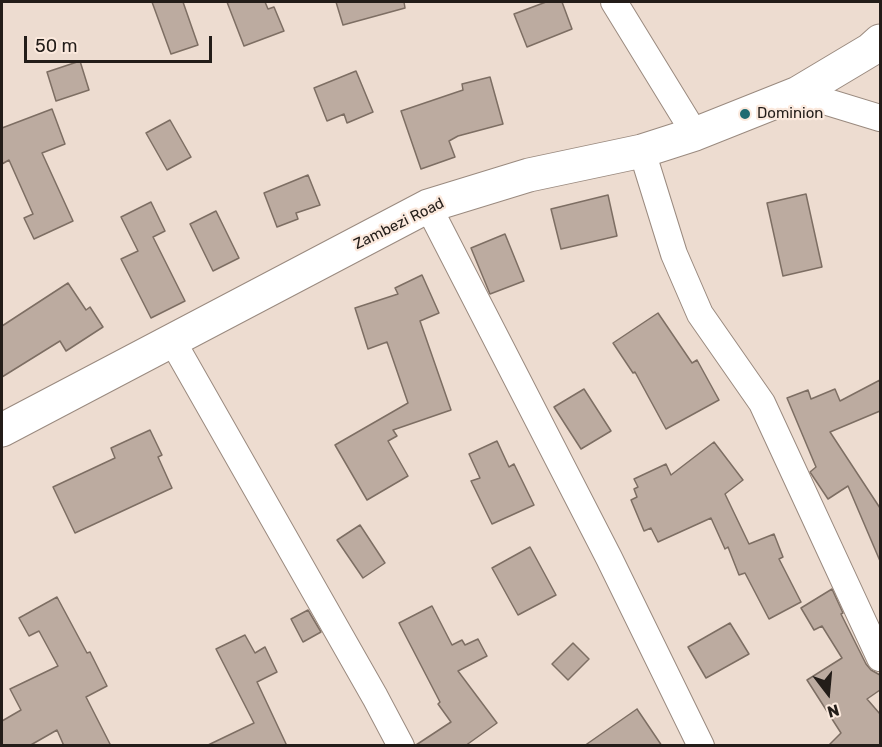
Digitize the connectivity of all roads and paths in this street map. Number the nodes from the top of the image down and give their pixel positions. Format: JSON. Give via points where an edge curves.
{"nodes":[{"id":1,"x":614,"y":2,"type":"edge"},
{"id":2,"x":880,"y":41,"type":"edge"},
{"id":3,"x":798,"y":93,"type":"junction"},
{"id":4,"x":880,"y":118,"type":"edge"},
{"id":5,"x":694,"y":134,"type":"junction"},
{"id":6,"x":642,"y":151,"type":"junction"},
{"id":7,"x":428,"y":206,"type":"junction"},
{"id":8,"x":173,"y":342,"type":"junction"},
{"id":9,"x":4,"y":424,"type":"edge"},
{"id":10,"x":880,"y":658,"type":"edge"},
{"id":11,"x":401,"y":746,"type":"edge"},
{"id":12,"x":701,"y":746,"type":"edge"}],
"edges":[{"from":1,"to":5,"type":"street"},
{"from":2,"to":3,"type":"street","name":"Zambezi Road"},
{"from":3,"to":4,"type":"street"},
{"from":3,"to":5,"type":"street","name":"Zambezi Road"},
{"from":5,"to":6,"type":"street","name":"Zambezi Road"},
{"from":6,"to":7,"type":"street","name":"Zambezi Road","via":[[529,175]]},
{"from":6,"to":10,"type":"street","via":[[674,254],[700,314],[762,403]]},
{"from":7,"to":8,"type":"street","name":"Zambezi Road"},
{"from":7,"to":12,"type":"street"},
{"from":8,"to":9,"type":"street","name":"Zambezi Road"},
{"from":8,"to":11,"type":"street"}]}
